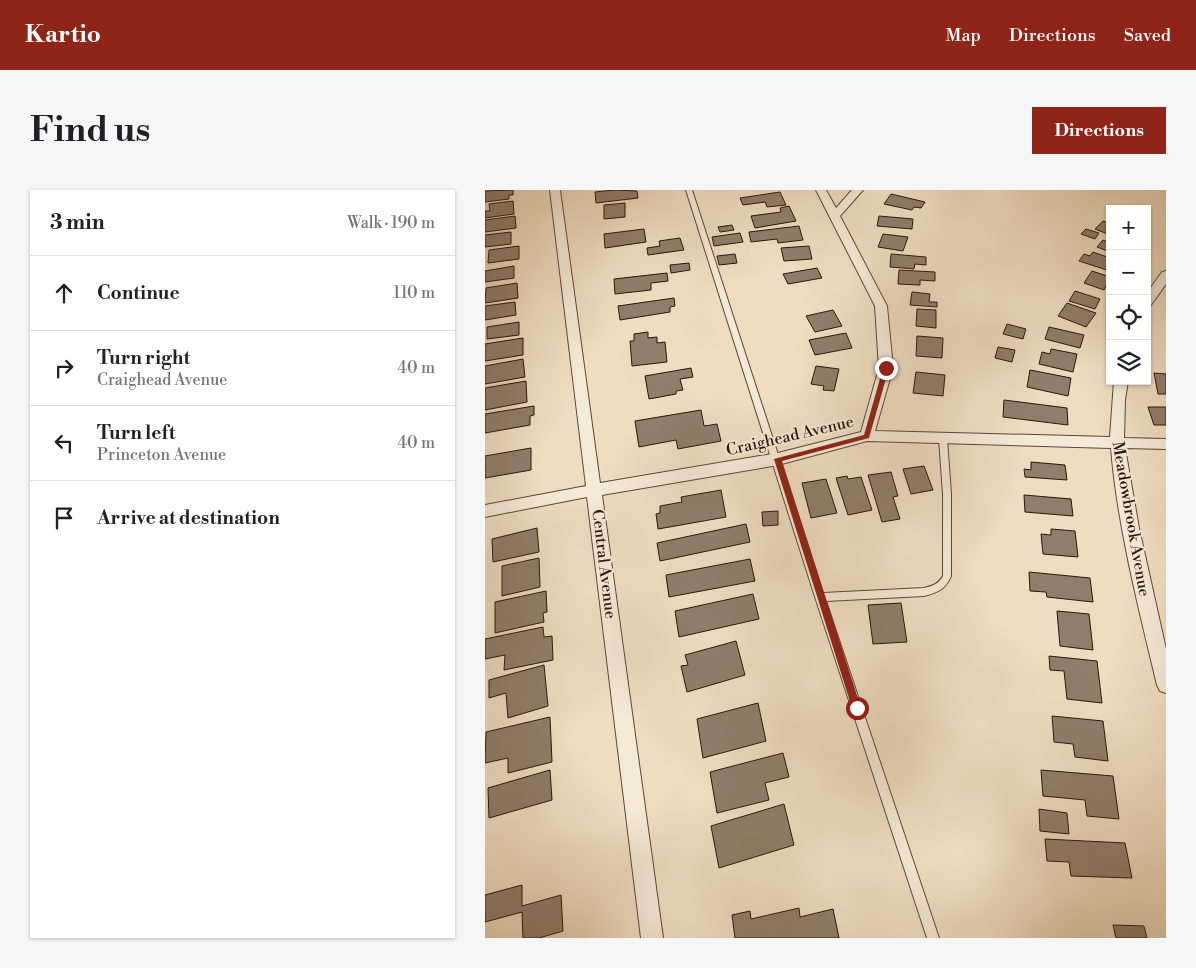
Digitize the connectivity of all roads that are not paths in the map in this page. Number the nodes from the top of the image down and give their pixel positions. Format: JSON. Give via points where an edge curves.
{"nodes":[{"id":1,"x":555,"y":190,"type":"edge"},
{"id":2,"x":689,"y":190,"type":"edge"},
{"id":3,"x":821,"y":190,"type":"edge"},
{"id":4,"x":858,"y":190,"type":"edge"},
{"id":5,"x":835,"y":215,"type":"junction"},
{"id":6,"x":1166,"y":275,"type":"edge"},
{"id":7,"x":1151,"y":296,"type":"edge"},
{"id":8,"x":1120,"y":385,"type":"edge"},
{"id":9,"x":867,"y":436,"type":"junction"},
{"id":10,"x":943,"y":439,"type":"junction"},
{"id":11,"x":1116,"y":444,"type":"junction"},
{"id":12,"x":1166,"y":444,"type":"edge"},
{"id":13,"x":777,"y":459,"type":"junction"},
{"id":14,"x":595,"y":490,"type":"junction"},
{"id":15,"x":485,"y":511,"type":"edge"},
{"id":16,"x":820,"y":597,"type":"junction"},
{"id":17,"x":1166,"y":685,"type":"edge"},
{"id":18,"x":652,"y":938,"type":"edge"},
{"id":19,"x":933,"y":938,"type":"edge"}],
"edges":[{"from":1,"to":14,"type":"street","name":"Central Avenue"},
{"from":2,"to":13,"type":"lane"},
{"from":3,"to":5,"type":"street"},
{"from":4,"to":5,"type":"street"},
{"from":5,"to":9,"type":"street","via":[[881,306],[886,368]]},
{"from":6,"to":7,"type":"street"},
{"from":8,"to":11,"type":"street","name":"Meadowbrook Avenue","via":[[1116,403]]},
{"from":9,"to":10,"type":"street","name":"Craighead Avenue"},
{"from":9,"to":13,"type":"street","name":"Craighead Avenue"},
{"from":10,"to":11,"type":"street","name":"Craighead Avenue"},
{"from":10,"to":16,"type":"lane","via":[[947,494],[947,576],[944,584],[924,592]]},
{"from":11,"to":12,"type":"street","name":"Craighead Avenue"},
{"from":11,"to":17,"type":"street","name":"Meadowbrook Avenue","via":[[1147,610]]},
{"from":13,"to":14,"type":"street","name":"Craighead Avenue"},
{"from":13,"to":16,"type":"lane"},
{"from":14,"to":15,"type":"street","name":"Craighead Avenue"},
{"from":14,"to":18,"type":"street","name":"Central Avenue"},
{"from":16,"to":19,"type":"lane"}]}
